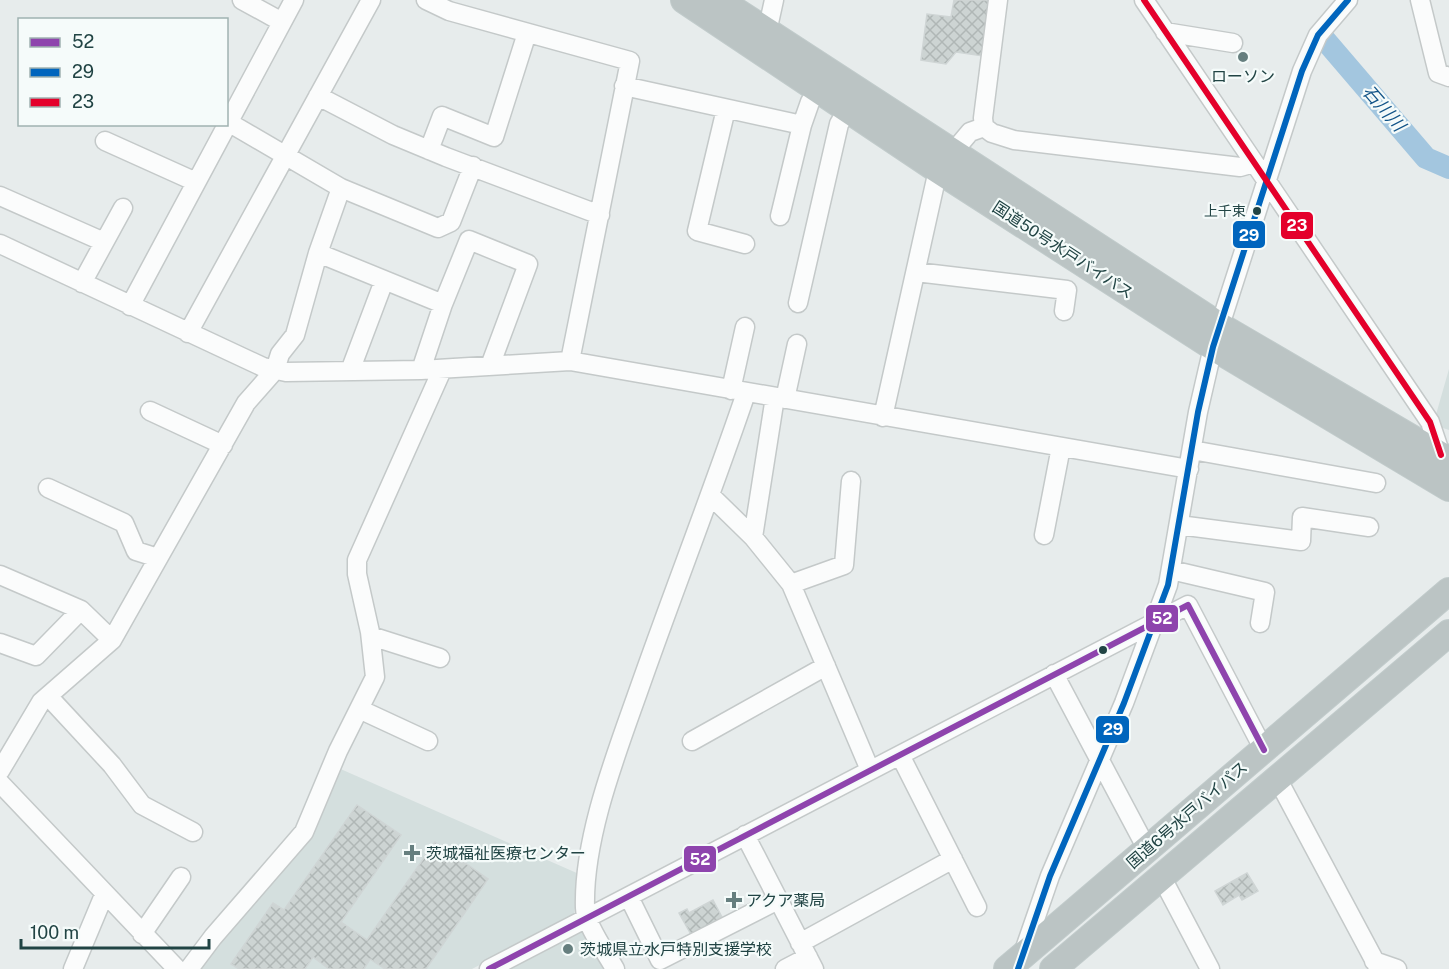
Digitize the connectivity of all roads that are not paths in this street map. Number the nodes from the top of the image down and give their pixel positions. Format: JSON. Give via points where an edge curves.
{"nodes":[{"id":1,"x":242,"y":0,"type":"edge"},
{"id":2,"x":294,"y":0,"type":"edge"},
{"id":3,"x":371,"y":0,"type":"edge"},
{"id":4,"x":426,"y":0,"type":"edge"},
{"id":5,"x":684,"y":0,"type":"edge"},
{"id":6,"x":719,"y":0,"type":"edge"},
{"id":7,"x":774,"y":0,"type":"edge"},
{"id":8,"x":998,"y":0,"type":"edge"},
{"id":9,"x":1144,"y":0,"type":"edge"},
{"id":10,"x":1348,"y":0,"type":"edge"},
{"id":11,"x":1420,"y":0,"type":"edge"},
{"id":12,"x":450,"y":5,"type":"edge"},
{"id":13,"x":282,"y":22,"type":"junction"},
{"id":14,"x":767,"y":32,"type":"junction"},
{"id":15,"x":1165,"y":32,"type":"junction"},
{"id":16,"x":527,"y":33,"type":"junction"},
{"id":17,"x":1233,"y":43,"type":"dead end"},
{"id":18,"x":1449,"y":77,"type":"edge"},
{"id":19,"x":624,"y":86,"type":"junction"},
{"id":20,"x":820,"y":89,"type":"junction"},
{"id":21,"x":318,"y":96,"type":"junction"},
{"id":22,"x":726,"y":109,"type":"junction"},
{"id":23,"x":848,"y":109,"type":"junction"},
{"id":24,"x":228,"y":122,"type":"joint"},
{"id":25,"x":802,"y":124,"type":"junction"},
{"id":26,"x":226,"y":126,"type":"edge"},
{"id":27,"x":984,"y":127,"type":"junction"},
{"id":28,"x":105,"y":141,"type":"dead end"},
{"id":29,"x":429,"y":150,"type":"junction"},
{"id":30,"x":286,"y":154,"type":"junction"},
{"id":31,"x":944,"y":161,"type":"junction"},
{"id":32,"x":1254,"y":163,"type":"junction"},
{"id":33,"x":473,"y":166,"type":"junction"},
{"id":34,"x":196,"y":182,"type":"junction"},
{"id":35,"x":1267,"y":184,"type":"junction"},
{"id":36,"x":342,"y":188,"type":"junction"},
{"id":37,"x":0,"y":196,"type":"edge"},
{"id":38,"x":123,"y":208,"type":"dead end"},
{"id":39,"x":600,"y":214,"type":"junction"},
{"id":40,"x":780,"y":216,"type":"dead end"},
{"id":41,"x":104,"y":242,"type":"junction"},
{"id":42,"x":0,"y":244,"type":"edge"},
{"id":43,"x":745,"y":244,"type":"dead end"},
{"id":44,"x":318,"y":253,"type":"junction"},
{"id":45,"x":916,"y":272,"type":"junction"},
{"id":46,"x":384,"y":281,"type":"junction"},
{"id":47,"x":82,"y":283,"type":"junction"},
{"id":48,"x":798,"y":303,"type":"dead end"},
{"id":49,"x":442,"y":304,"type":"junction"},
{"id":50,"x":130,"y":306,"type":"junction"},
{"id":51,"x":1064,"y":311,"type":"dead end"},
{"id":52,"x":745,"y":327,"type":"dead end"},
{"id":53,"x":188,"y":333,"type":"junction"},
{"id":54,"x":1216,"y":337,"type":"junction"},
{"id":55,"x":797,"y":344,"type":"dead end"},
{"id":56,"x":570,"y":362,"type":"junction"},
{"id":57,"x":490,"y":366,"type":"junction"},
{"id":58,"x":275,"y":370,"type":"junction"},
{"id":59,"x":421,"y":370,"type":"junction"},
{"id":60,"x":442,"y":370,"type":"junction"},
{"id":61,"x":350,"y":371,"type":"junction"},
{"id":62,"x":738,"y":392,"type":"junction"},
{"id":63,"x":780,"y":398,"type":"junction"},
{"id":64,"x":150,"y":411,"type":"dead end"},
{"id":65,"x":883,"y":417,"type":"junction"},
{"id":66,"x":223,"y":445,"type":"junction"},
{"id":67,"x":1061,"y":447,"type":"junction"},
{"id":68,"x":1192,"y":450,"type":"junction"},
{"id":69,"x":1445,"y":458,"type":"edge"},
{"id":70,"x":1189,"y":469,"type":"junction"},
{"id":71,"x":851,"y":481,"type":"dead end"},
{"id":72,"x":1376,"y":483,"type":"dead end"},
{"id":73,"x":48,"y":488,"type":"dead end"},
{"id":74,"x":1449,"y":488,"type":"edge"},
{"id":75,"x":711,"y":496,"type":"junction"},
{"id":76,"x":1179,"y":525,"type":"junction"},
{"id":77,"x":1369,"y":527,"type":"dead end"},
{"id":78,"x":1044,"y":535,"type":"dead end"},
{"id":79,"x":753,"y":537,"type":"junction"},
{"id":80,"x":158,"y":558,"type":"junction"},
{"id":81,"x":1171,"y":570,"type":"junction"},
{"id":82,"x":0,"y":575,"type":"edge"},
{"id":83,"x":791,"y":584,"type":"junction"},
{"id":84,"x":1449,"y":591,"type":"edge"},
{"id":85,"x":81,"y":610,"type":"junction"},
{"id":86,"x":1156,"y":621,"type":"junction"},
{"id":87,"x":1260,"y":623,"type":"dead end"},
{"id":88,"x":1449,"y":633,"type":"edge"},
{"id":89,"x":371,"y":636,"type":"junction"},
{"id":90,"x":112,"y":640,"type":"junction"},
{"id":91,"x":0,"y":643,"type":"edge"},
{"id":92,"x":440,"y":658,"type":"dead end"},
{"id":93,"x":826,"y":666,"type":"junction"},
{"id":94,"x":1054,"y":674,"type":"junction"},
{"id":95,"x":48,"y":696,"type":"junction"},
{"id":96,"x":360,"y":709,"type":"junction"},
{"id":97,"x":428,"y":741,"type":"dead end"},
{"id":98,"x":692,"y":741,"type":"dead end"},
{"id":99,"x":1264,"y":750,"type":"junction"},
{"id":100,"x":900,"y":755,"type":"junction"},
{"id":101,"x":1099,"y":761,"type":"junction"},
{"id":102,"x":870,"y":770,"type":"junction"},
{"id":103,"x":0,"y":771,"type":"edge"},
{"id":104,"x":1277,"y":778,"type":"junction"},
{"id":105,"x":0,"y":783,"type":"edge"},
{"id":106,"x":193,"y":832,"type":"dead end"},
{"id":107,"x":745,"y":836,"type":"junction"},
{"id":108,"x":1147,"y":849,"type":"junction"},
{"id":109,"x":953,"y":859,"type":"junction"},
{"id":110,"x":1161,"y":876,"type":"junction"},
{"id":111,"x":181,"y":877,"type":"dead end"},
{"id":112,"x":104,"y":895,"type":"junction"},
{"id":113,"x":629,"y":897,"type":"junction"},
{"id":114,"x":778,"y":900,"type":"junction"},
{"id":115,"x":978,"y":907,"type":"dead end"},
{"id":116,"x":587,"y":917,"type":"junction"},
{"id":117,"x":142,"y":934,"type":"junction"},
{"id":118,"x":807,"y":956,"type":"edge"},
{"id":119,"x":1016,"y":965,"type":"edge"},
{"id":120,"x":1377,"y":965,"type":"edge"},
{"id":121,"x":73,"y":969,"type":"edge"},
{"id":122,"x":177,"y":969,"type":"edge"},
{"id":123,"x":189,"y":969,"type":"edge"},
{"id":124,"x":489,"y":969,"type":"edge"},
{"id":125,"x":615,"y":969,"type":"edge"},
{"id":126,"x":785,"y":969,"type":"edge"},
{"id":127,"x":1053,"y":969,"type":"edge"},
{"id":128,"x":1210,"y":969,"type":"edge"},
{"id":129,"x":1397,"y":969,"type":"edge"}],
"edges":[{"from":1,"to":13,"type":"street"},
{"from":2,"to":13,"type":"street"},
{"from":3,"to":21,"type":"street"},
{"from":4,"to":12,"type":"street"},
{"from":5,"to":20,"type":"highway","name":"国道50号水戸バイパス"},
{"from":6,"to":14,"type":"highway","name":"国道50号水戸バイパス"},
{"from":7,"to":14,"type":"street"},
{"from":8,"to":27,"type":"street"},
{"from":9,"to":15,"type":"street"},
{"from":10,"to":35,"type":"street","via":[[1326,23],[1310,50]]},
{"from":11,"to":18,"type":"street","via":[[1438,73]]},
{"from":12,"to":16,"type":"street"},
{"from":13,"to":24,"type":"street"},
{"from":14,"to":31,"type":"highway","name":"国道50号水戸バイパス"},
{"from":15,"to":17,"type":"street"},
{"from":15,"to":32,"type":"street"},
{"from":16,"to":19,"type":"street","via":[[630,61]]},
{"from":16,"to":29,"type":"street","via":[[494,137],[441,116]]},
{"from":19,"to":22,"type":"street"},
{"from":19,"to":39,"type":"street"},
{"from":20,"to":23,"type":"highway","name":"国道50号水戸バイパス"},
{"from":20,"to":25,"type":"street"},
{"from":21,"to":29,"type":"street"},
{"from":21,"to":30,"type":"street"},
{"from":22,"to":25,"type":"street"},
{"from":22,"to":43,"type":"street","via":[[697,231]]},
{"from":23,"to":31,"type":"highway","name":"国道50号水戸バイパス"},
{"from":23,"to":48,"type":"street","via":[[839,124]]},
{"from":24,"to":30,"type":"street"},
{"from":25,"to":40,"type":"street"},
{"from":26,"to":34,"type":"street"},
{"from":27,"to":31,"type":"street","via":[[970,132]]},
{"from":27,"to":32,"type":"street","via":[[992,134],[1014,140],[1240,167]]},
{"from":28,"to":34,"type":"street"},
{"from":29,"to":33,"type":"street"},
{"from":30,"to":36,"type":"street"},
{"from":30,"to":53,"type":"street"},
{"from":31,"to":45,"type":"street"},
{"from":31,"to":54,"type":"highway","name":"国道50号水戸バイパス"},
{"from":32,"to":35,"type":"street"},
{"from":33,"to":36,"type":"street","via":[[451,222],[438,228]]},
{"from":33,"to":39,"type":"street"},
{"from":34,"to":50,"type":"street"},
{"from":35,"to":54,"type":"street"},
{"from":35,"to":69,"type":"street","via":[[1430,422]]},
{"from":36,"to":44,"type":"street"},
{"from":37,"to":41,"type":"street"},
{"from":38,"to":41,"type":"street"},
{"from":39,"to":56,"type":"street"},
{"from":41,"to":47,"type":"street"},
{"from":42,"to":47,"type":"street"},
{"from":44,"to":46,"type":"street"},
{"from":44,"to":58,"type":"street","via":[[295,335],[280,354]]},
{"from":45,"to":51,"type":"street","via":[[1067,290]]},
{"from":45,"to":65,"type":"street"},
{"from":46,"to":49,"type":"street"},
{"from":46,"to":61,"type":"street"},
{"from":47,"to":50,"type":"street"},
{"from":49,"to":57,"type":"street","via":[[469,240],[528,264]]},
{"from":49,"to":59,"type":"street"},
{"from":50,"to":53,"type":"street"},
{"from":52,"to":62,"type":"street"},
{"from":53,"to":58,"type":"street"},
{"from":54,"to":68,"type":"street"},
{"from":54,"to":69,"type":"highway","name":"国道50号水戸バイパス"},
{"from":54,"to":74,"type":"highway","name":"国道50号水戸バイパス"},
{"from":55,"to":63,"type":"street"},
{"from":56,"to":57,"type":"street"},
{"from":56,"to":62,"type":"street"},
{"from":57,"to":60,"type":"street"},
{"from":58,"to":61,"type":"street"},
{"from":58,"to":66,"type":"street","via":[[246,403]]},
{"from":59,"to":60,"type":"street"},
{"from":59,"to":61,"type":"street"},
{"from":60,"to":89,"type":"street","via":[[357,560]]},
{"from":62,"to":63,"type":"street"},
{"from":62,"to":75,"type":"street"},
{"from":63,"to":65,"type":"street"},
{"from":63,"to":79,"type":"street"},
{"from":64,"to":66,"type":"street"},
{"from":65,"to":67,"type":"street"},
{"from":66,"to":80,"type":"street"},
{"from":67,"to":70,"type":"street"},
{"from":67,"to":78,"type":"street"},
{"from":68,"to":70,"type":"street"},
{"from":68,"to":72,"type":"street"},
{"from":70,"to":76,"type":"street"},
{"from":71,"to":83,"type":"street","via":[[844,565]]},
{"from":73,"to":80,"type":"street","via":[[124,523],[136,550]]},
{"from":75,"to":79,"type":"street"},
{"from":75,"to":116,"type":"street","via":[[623,733],[592,840]]},
{"from":76,"to":77,"type":"street","via":[[1301,541],[1302,517]]},
{"from":76,"to":81,"type":"street"},
{"from":79,"to":83,"type":"street"},
{"from":80,"to":90,"type":"street"},
{"from":81,"to":86,"type":"street"},
{"from":81,"to":87,"type":"street","via":[[1265,592]]},
{"from":82,"to":85,"type":"street"},
{"from":83,"to":93,"type":"street"},
{"from":84,"to":99,"type":"highway","name":"国道6号水戸バイパス"},
{"from":85,"to":90,"type":"street"},
{"from":85,"to":91,"type":"street","via":[[36,656]]},
{"from":86,"to":94,"type":"street"},
{"from":86,"to":99,"type":"street","via":[[1188,605]]},
{"from":86,"to":101,"type":"street"},
{"from":88,"to":104,"type":"highway","name":"国道6号水戸バイパス"},
{"from":89,"to":92,"type":"street"},
{"from":89,"to":96,"type":"street","via":[[375,677]]},
{"from":90,"to":95,"type":"street"},
{"from":93,"to":98,"type":"street"},
{"from":93,"to":102,"type":"street"},
{"from":94,"to":100,"type":"street"},
{"from":94,"to":101,"type":"street"},
{"from":95,"to":103,"type":"street"},
{"from":95,"to":106,"type":"street","via":[[112,765],[142,805]]},
{"from":96,"to":97,"type":"street"},
{"from":96,"to":123,"type":"street","via":[[304,832]]},
{"from":99,"to":108,"type":"highway","name":"国道6号水戸バイパス"},
{"from":100,"to":102,"type":"street"},
{"from":100,"to":109,"type":"street"},
{"from":101,"to":108,"type":"street"},
{"from":101,"to":119,"type":"street"},
{"from":102,"to":107,"type":"street"},
{"from":104,"to":110,"type":"highway","name":"国道6号水戸バイパス"},
{"from":104,"to":120,"type":"street"},
{"from":105,"to":112,"type":"street"},
{"from":107,"to":113,"type":"street"},
{"from":107,"to":114,"type":"street"},
{"from":108,"to":119,"type":"highway","name":"国道6号水戸バイパス"},
{"from":109,"to":115,"type":"street"},
{"from":109,"to":118,"type":"street"},
{"from":110,"to":127,"type":"highway","name":"国道6号水戸バイパス"},
{"from":110,"to":128,"type":"street"},
{"from":111,"to":117,"type":"street"},
{"from":112,"to":117,"type":"street"},
{"from":112,"to":121,"type":"street"},
{"from":113,"to":114,"type":"street","via":[[660,960]]},
{"from":113,"to":116,"type":"street"},
{"from":114,"to":118,"type":"street"},
{"from":116,"to":124,"type":"street"},
{"from":116,"to":125,"type":"street"},
{"from":117,"to":122,"type":"street"},
{"from":118,"to":126,"type":"street"},
{"from":120,"to":129,"type":"street"}]}
